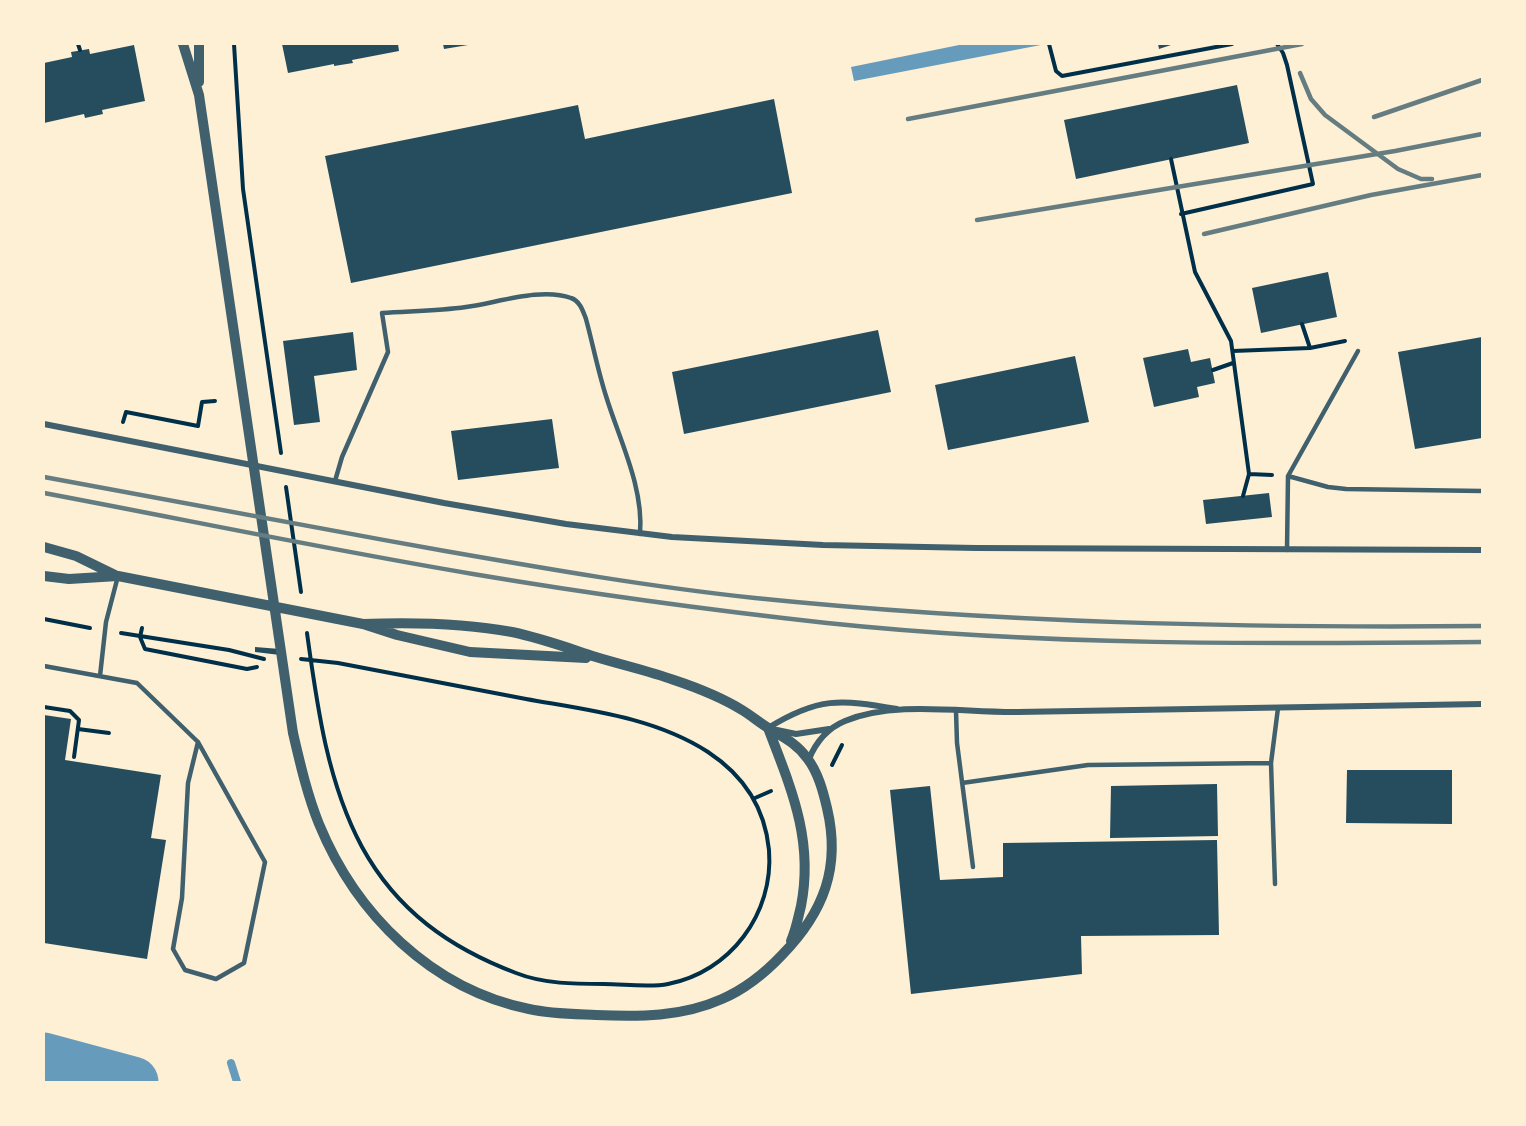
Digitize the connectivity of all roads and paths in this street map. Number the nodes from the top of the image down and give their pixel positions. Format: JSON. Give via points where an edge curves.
{"nodes":[{"id":1,"x":78,"y":44,"type":"edge"},
{"id":2,"x":183,"y":44,"type":"edge"},
{"id":3,"x":199,"y":44,"type":"edge"},
{"id":4,"x":234,"y":44,"type":"edge"},
{"id":5,"x":1049,"y":44,"type":"edge"},
{"id":6,"x":1232,"y":44,"type":"edge"},
{"id":7,"x":1277,"y":44,"type":"edge"},
{"id":8,"x":80,"y":51,"type":"dead end"},
{"id":9,"x":199,"y":94,"type":"junction"},
{"id":10,"x":1171,"y":159,"type":"dead end"},
{"id":11,"x":1181,"y":214,"type":"junction"},
{"id":12,"x":1302,"y":324,"type":"dead end"},
{"id":13,"x":1356,"y":339,"type":"dead end"},
{"id":14,"x":1310,"y":348,"type":"junction"},
{"id":15,"x":1233,"y":351,"type":"junction"},
{"id":16,"x":1358,"y":351,"type":"dead end"},
{"id":17,"x":1233,"y":363,"type":"junction"},
{"id":18,"x":1213,"y":370,"type":"dead end"},
{"id":19,"x":215,"y":401,"type":"dead end"},
{"id":20,"x":123,"y":422,"type":"dead end"},
{"id":21,"x":44,"y":424,"type":"edge"},
{"id":22,"x":281,"y":457,"type":"dead end"},
{"id":23,"x":1249,"y":474,"type":"junction"},
{"id":24,"x":1288,"y":476,"type":"junction"},
{"id":25,"x":285,"y":480,"type":"dead end"},
{"id":26,"x":334,"y":481,"type":"junction"},
{"id":27,"x":1482,"y":491,"type":"edge"},
{"id":28,"x":1243,"y":496,"type":"dead end"},
{"id":29,"x":640,"y":534,"type":"junction"},
{"id":30,"x":44,"y":547,"type":"edge"},
{"id":31,"x":1287,"y":550,"type":"junction"},
{"id":32,"x":1482,"y":550,"type":"edge"},
{"id":33,"x":44,"y":576,"type":"edge"},
{"id":34,"x":118,"y":576,"type":"junction"},
{"id":35,"x":302,"y":598,"type":"dead end"},
{"id":36,"x":44,"y":620,"type":"edge"},
{"id":37,"x":363,"y":624,"type":"junction"},
{"id":38,"x":79,"y":626,"type":"dead end"},
{"id":39,"x":142,"y":628,"type":"dead end"},
{"id":40,"x":307,"y":633,"type":"dead end"},
{"id":41,"x":130,"y":635,"type":"dead end"},
{"id":42,"x":140,"y":637,"type":"junction"},
{"id":43,"x":598,"y":658,"type":"junction"},
{"id":44,"x":270,"y":660,"type":"dead end"},
{"id":45,"x":290,"y":660,"type":"dead end"},
{"id":46,"x":44,"y":666,"type":"edge"},
{"id":47,"x":257,"y":668,"type":"dead end"},
{"id":48,"x":100,"y":676,"type":"junction"},
{"id":49,"x":1482,"y":704,"type":"edge"},
{"id":50,"x":44,"y":706,"type":"edge"},
{"id":51,"x":1278,"y":708,"type":"junction"},
{"id":52,"x":903,"y":710,"type":"junction"},
{"id":53,"x":956,"y":711,"type":"junction"},
{"id":54,"x":768,"y":728,"type":"junction"},
{"id":55,"x":831,"y":728,"type":"junction"},
{"id":56,"x":78,"y":729,"type":"junction"},
{"id":57,"x":109,"y":734,"type":"dead end"},
{"id":58,"x":198,"y":742,"type":"junction"},
{"id":59,"x":74,"y":757,"type":"dead end"},
{"id":60,"x":809,"y":759,"type":"junction"},
{"id":61,"x":1271,"y":763,"type":"junction"},
{"id":62,"x":962,"y":783,"type":"junction"},
{"id":63,"x":777,"y":788,"type":"dead end"},
{"id":64,"x":755,"y":798,"type":"junction"},
{"id":65,"x":973,"y":867,"type":"dead end"},
{"id":66,"x":1275,"y":884,"type":"dead end"},
{"id":67,"x":785,"y":952,"type":"junction"}],
"edges":[{"from":1,"to":8,"type":"path"},
{"from":2,"to":9,"type":"street"},
{"from":3,"to":9,"type":"street"},
{"from":4,"to":22,"type":"path","via":[[243,189]]},
{"from":5,"to":6,"type":"path","via":[[1053,65],[1062,76]]},
{"from":7,"to":11,"type":"path","via":[[1287,65],[1312,184]]},
{"from":9,"to":67,"type":"street","via":[[293,733],[319,824],[351,886],[406,949],[450,978],[491,998],[528,1009],[658,1016],[702,1007],[754,980]]},
{"from":10,"to":11,"type":"path"},
{"from":11,"to":15,"type":"path","via":[[1194,272]]},
{"from":12,"to":14,"type":"path"},
{"from":13,"to":14,"type":"path"},
{"from":14,"to":15,"type":"path"},
{"from":15,"to":17,"type":"path"},
{"from":16,"to":24,"type":"lane"},
{"from":17,"to":18,"type":"path"},
{"from":17,"to":23,"type":"path"},
{"from":19,"to":20,"type":"path","via":[[202,402],[198,426],[126,412]]},
{"from":21,"to":26,"type":"street"},
{"from":23,"to":24,"type":"path"},
{"from":23,"to":28,"type":"path"},
{"from":24,"to":27,"type":"lane","via":[[1346,489]]},
{"from":24,"to":31,"type":"lane"},
{"from":25,"to":35,"type":"path"},
{"from":26,"to":29,"type":"street"},
{"from":26,"to":29,"type":"lane","via":[[388,352],[382,313],[557,294],[574,298],[582,308],[633,479],[642,516]]},
{"from":29,"to":31,"type":"street","via":[[823,545]]},
{"from":30,"to":34,"type":"street","via":[[76,556]]},
{"from":31,"to":32,"type":"street"},
{"from":33,"to":34,"type":"street"},
{"from":34,"to":37,"type":"street"},
{"from":34,"to":48,"type":"lane","via":[[106,622]]},
{"from":36,"to":38,"type":"path"},
{"from":37,"to":43,"type":"street","via":[[470,652]]},
{"from":37,"to":43,"type":"street","via":[[452,624],[512,632]]},
{"from":39,"to":42,"type":"path"},
{"from":40,"to":64,"type":"path","via":[[333,770],[347,817],[363,849],[407,907],[438,935],[519,974],[573,984],[667,985],[700,973],[727,956],[751,928],[767,886],[768,835]]},
{"from":41,"to":42,"type":"path"},
{"from":42,"to":44,"type":"path"},
{"from":42,"to":47,"type":"path","via":[[145,649]]},
{"from":43,"to":54,"type":"street","via":[[698,688],[743,710]]},
{"from":45,"to":64,"type":"path","via":[[338,663],[593,711],[656,727],[723,763]]},
{"from":46,"to":48,"type":"lane"},
{"from":48,"to":58,"type":"lane","via":[[137,682]]},
{"from":49,"to":51,"type":"street"},
{"from":50,"to":56,"type":"path","via":[[70,711],[79,720]]},
{"from":51,"to":53,"type":"street"},
{"from":51,"to":61,"type":"lane"},
{"from":52,"to":53,"type":"street"},
{"from":52,"to":54,"type":"street","via":[[841,701],[813,705]]},
{"from":52,"to":55,"type":"street","via":[[846,720]]},
{"from":53,"to":62,"type":"lane"},
{"from":54,"to":55,"type":"street","via":[[796,734]]},
{"from":54,"to":60,"type":"street","via":[[793,742]]},
{"from":54,"to":67,"type":"street","via":[[801,823],[805,862],[797,925]]},
{"from":55,"to":60,"type":"street"},
{"from":56,"to":57,"type":"path"},
{"from":56,"to":59,"type":"path"},
{"from":58,"to":58,"type":"lane","via":[[265,862],[244,963],[216,979],[185,970],[173,949],[182,898],[188,783]]},
{"from":60,"to":67,"type":"street","via":[[822,788],[831,825],[831,865],[817,911]]},
{"from":61,"to":62,"type":"lane","via":[[1088,765]]},
{"from":61,"to":66,"type":"lane"},
{"from":62,"to":65,"type":"lane"},
{"from":63,"to":64,"type":"path"}]}
